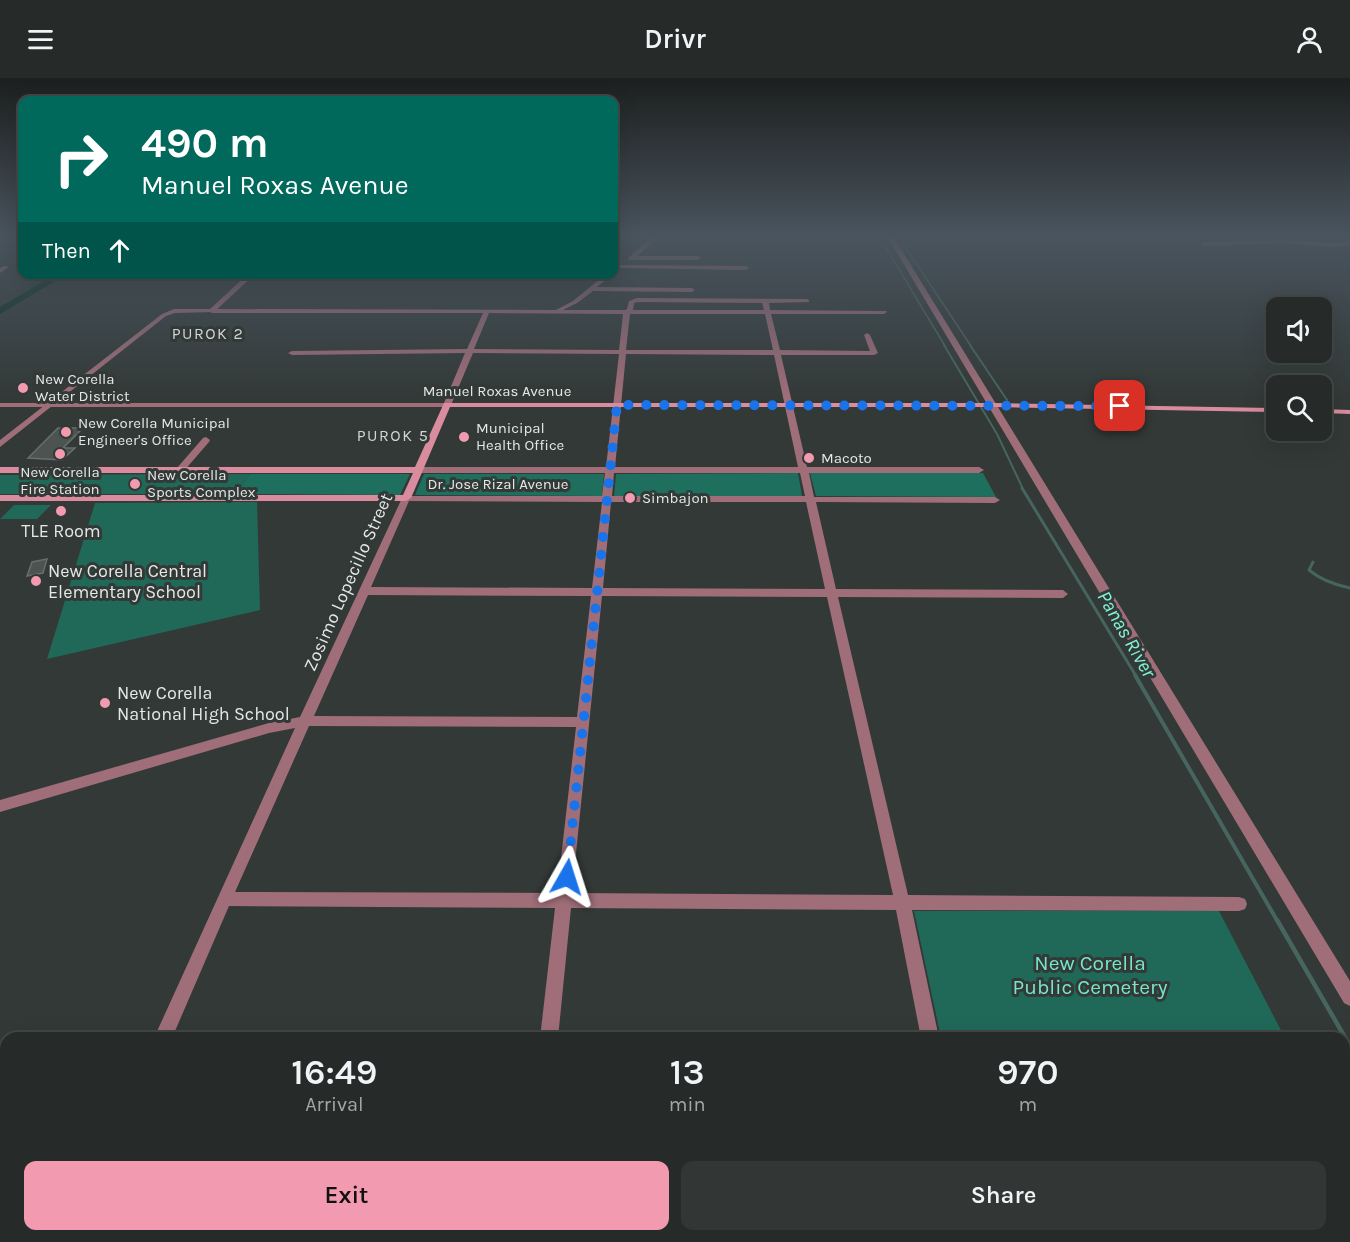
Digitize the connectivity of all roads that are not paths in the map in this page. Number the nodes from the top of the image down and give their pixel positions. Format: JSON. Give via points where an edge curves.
{"nodes":[{"id":1,"x":234,"y":290,"type":"edge"},
{"id":2,"x":589,"y":290,"type":"edge"},
{"id":3,"x":922,"y":290,"type":"edge"},
{"id":4,"x":765,"y":300,"type":"junction"},
{"id":5,"x":807,"y":301,"type":"dead end"},
{"id":6,"x":212,"y":311,"type":"junction"},
{"id":7,"x":487,"y":311,"type":"junction"},
{"id":8,"x":556,"y":311,"type":"junction"},
{"id":9,"x":628,"y":311,"type":"junction"},
{"id":10,"x":767,"y":311,"type":"junction"},
{"id":11,"x":884,"y":312,"type":"dead end"},
{"id":12,"x":867,"y":335,"type":"dead end"},
{"id":13,"x":470,"y":352,"type":"junction"},
{"id":14,"x":622,"y":352,"type":"junction"},
{"id":15,"x":292,"y":353,"type":"dead end"},
{"id":16,"x":776,"y":353,"type":"junction"},
{"id":17,"x":0,"y":405,"type":"edge"},
{"id":18,"x":48,"y":405,"type":"junction"},
{"id":19,"x":447,"y":405,"type":"junction"},
{"id":20,"x":617,"y":405,"type":"junction"},
{"id":21,"x":788,"y":405,"type":"junction"},
{"id":22,"x":989,"y":405,"type":"junction"},
{"id":23,"x":1266,"y":410,"type":"edge"},
{"id":24,"x":1332,"y":411,"type":"edge"},
{"id":25,"x":1350,"y":411,"type":"edge"},
{"id":26,"x":206,"y":440,"type":"dead end"},
{"id":27,"x":0,"y":444,"type":"edge"},
{"id":28,"x":0,"y":470,"type":"edge"},
{"id":29,"x":180,"y":470,"type":"junction"},
{"id":30,"x":418,"y":470,"type":"junction"},
{"id":31,"x":611,"y":470,"type":"junction"},
{"id":32,"x":803,"y":470,"type":"junction"},
{"id":33,"x":979,"y":470,"type":"dead end"},
{"id":34,"x":0,"y":498,"type":"edge"},
{"id":35,"x":406,"y":498,"type":"junction"},
{"id":36,"x":608,"y":500,"type":"junction"},
{"id":37,"x":810,"y":500,"type":"junction"},
{"id":38,"x":995,"y":500,"type":"dead end"},
{"id":39,"x":364,"y":591,"type":"junction"},
{"id":40,"x":598,"y":593,"type":"junction"},
{"id":41,"x":831,"y":594,"type":"junction"},
{"id":42,"x":1063,"y":594,"type":"dead end"},
{"id":43,"x":304,"y":721,"type":"junction"},
{"id":44,"x":584,"y":722,"type":"junction"},
{"id":45,"x":0,"y":806,"type":"edge"},
{"id":46,"x":224,"y":899,"type":"junction"},
{"id":47,"x":564,"y":899,"type":"junction"},
{"id":48,"x":902,"y":902,"type":"junction"},
{"id":49,"x":1239,"y":904,"type":"dead end"},
{"id":50,"x":1350,"y":997,"type":"edge"},
{"id":51,"x":166,"y":1032,"type":"edge"},
{"id":52,"x":550,"y":1032,"type":"edge"},
{"id":53,"x":929,"y":1032,"type":"edge"}],
"edges":[{"from":1,"to":6,"type":"street"},
{"from":2,"to":8,"type":"street"},
{"from":3,"to":22,"type":"street"},
{"from":4,"to":5,"type":"street"},
{"from":4,"to":9,"type":"street","via":[[637,300]]},
{"from":4,"to":10,"type":"street"},
{"from":6,"to":7,"type":"street"},
{"from":6,"to":18,"type":"street","via":[[167,313]]},
{"from":7,"to":8,"type":"street"},
{"from":7,"to":13,"type":"street","name":"Zosimo Lopecillo Street"},
{"from":8,"to":9,"type":"street"},
{"from":9,"to":10,"type":"street"},
{"from":9,"to":14,"type":"street"},
{"from":10,"to":11,"type":"street"},
{"from":10,"to":16,"type":"street"},
{"from":12,"to":16,"type":"street","via":[[874,353]]},
{"from":13,"to":14,"type":"street"},
{"from":13,"to":15,"type":"street"},
{"from":13,"to":19,"type":"street","name":"Zosimo Lopecillo Street"},
{"from":14,"to":16,"type":"street"},
{"from":14,"to":20,"type":"street"},
{"from":16,"to":21,"type":"street"},
{"from":17,"to":18,"type":"street","name":"Manuel Roxas Avenue"},
{"from":18,"to":19,"type":"street","name":"Manuel Roxas Avenue"},
{"from":18,"to":27,"type":"street"},
{"from":19,"to":20,"type":"main road","name":"Manuel Roxas Avenue"},
{"from":19,"to":30,"type":"main road","name":"Zosimo Lopecillo Street"},
{"from":20,"to":21,"type":"main road","name":"Manuel Roxas Avenue"},
{"from":20,"to":31,"type":"street"},
{"from":21,"to":22,"type":"main road","name":"Manuel Roxas Avenue"},
{"from":21,"to":32,"type":"street"},
{"from":22,"to":23,"type":"main road","name":"Manuel Roxas Avenue"},
{"from":22,"to":50,"type":"street"},
{"from":24,"to":25,"type":"main road"},
{"from":26,"to":29,"type":"street"},
{"from":28,"to":29,"type":"main road","name":"Dr. Jose Rizal Avenue"},
{"from":29,"to":30,"type":"main road","name":"Dr. Jose Rizal Avenue"},
{"from":30,"to":31,"type":"street","name":"Dr. Jose Rizal Avenue"},
{"from":30,"to":35,"type":"main road","name":"Zosimo Lopecillo Street"},
{"from":31,"to":32,"type":"street","name":"Dr. Jose Rizal Avenue"},
{"from":31,"to":36,"type":"street"},
{"from":32,"to":33,"type":"street","name":"Dr. Jose Rizal Avenue"},
{"from":32,"to":37,"type":"street"},
{"from":34,"to":35,"type":"main road","name":"Dr. Jose Rizal Avenue"},
{"from":35,"to":36,"type":"street","name":"Dr. Jose Rizal Avenue"},
{"from":35,"to":39,"type":"street","name":"Zosimo Lopecillo Street"},
{"from":36,"to":37,"type":"street","name":"Dr. Jose Rizal Avenue"},
{"from":36,"to":40,"type":"street"},
{"from":37,"to":38,"type":"street","name":"Dr. Jose Rizal Avenue"},
{"from":37,"to":41,"type":"street"},
{"from":39,"to":40,"type":"street"},
{"from":39,"to":43,"type":"street","name":"Zosimo Lopecillo Street"},
{"from":40,"to":41,"type":"street"},
{"from":40,"to":44,"type":"street"},
{"from":41,"to":42,"type":"street"},
{"from":41,"to":48,"type":"street"},
{"from":43,"to":44,"type":"street"},
{"from":43,"to":45,"type":"street"},
{"from":43,"to":46,"type":"street","name":"Zosimo Lopecillo Street"},
{"from":44,"to":47,"type":"street"},
{"from":46,"to":47,"type":"street"},
{"from":46,"to":51,"type":"street","name":"Zosimo Lopecillo Street"},
{"from":47,"to":48,"type":"street"},
{"from":47,"to":52,"type":"street"},
{"from":48,"to":49,"type":"street"},
{"from":48,"to":53,"type":"street"}]}
